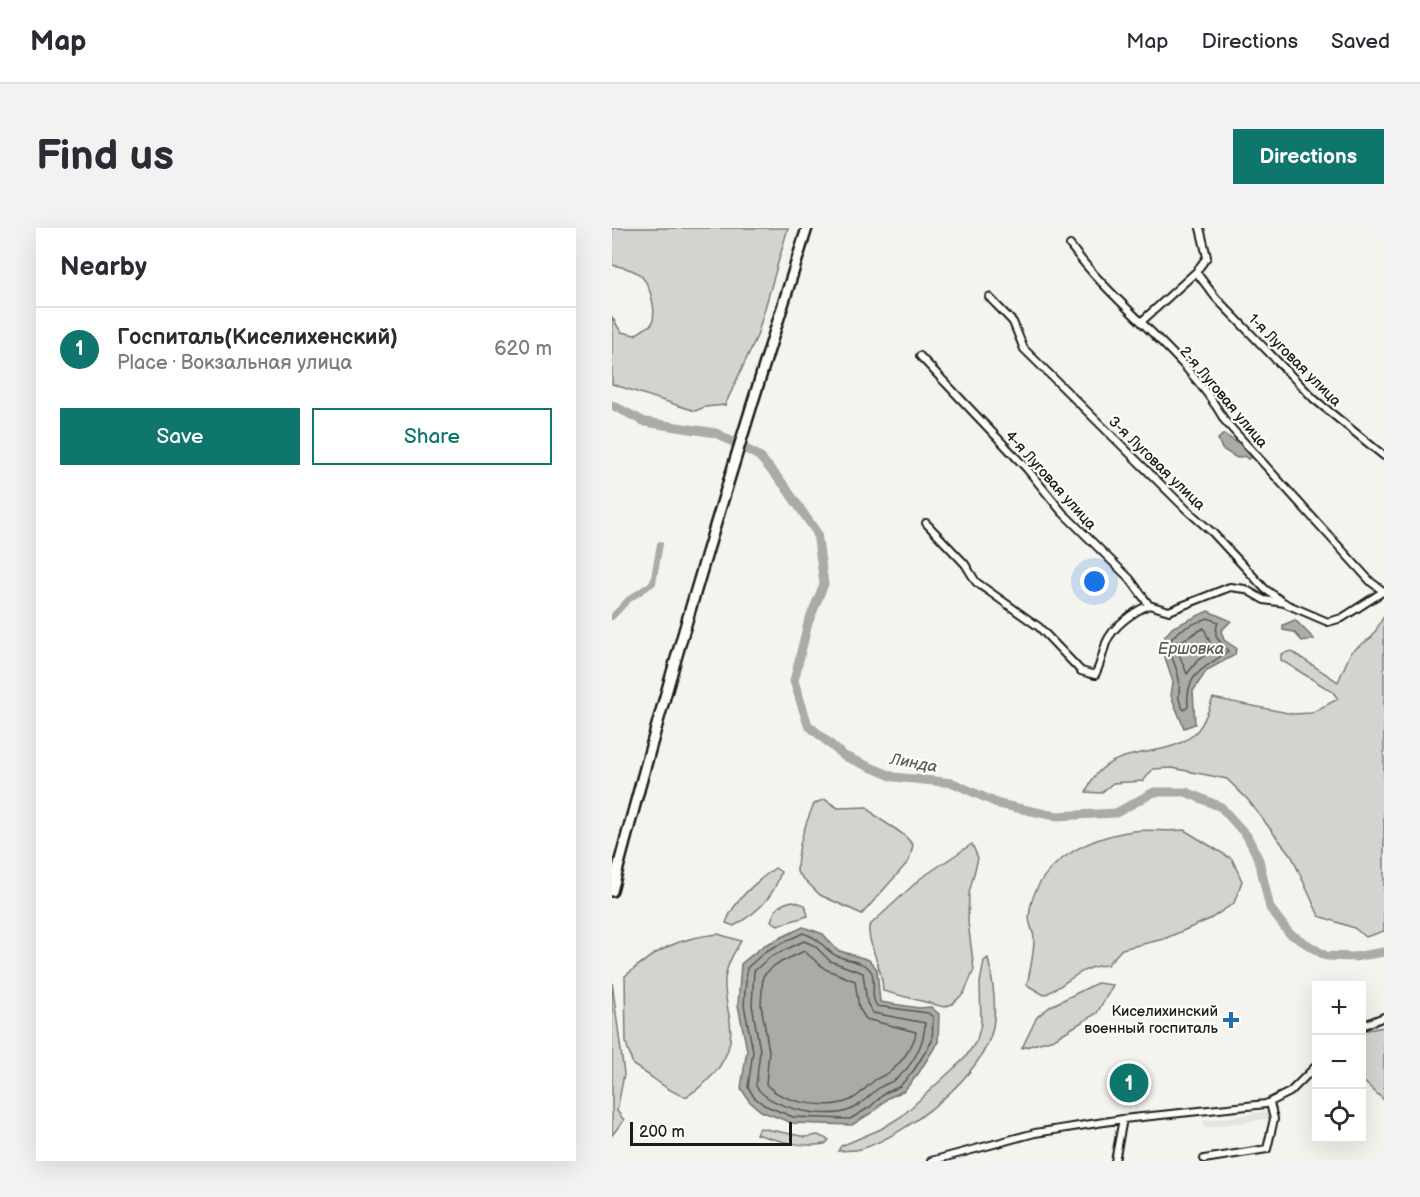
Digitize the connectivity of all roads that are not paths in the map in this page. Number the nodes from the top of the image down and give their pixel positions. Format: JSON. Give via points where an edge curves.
{"nodes":[{"id":1,"x":807,"y":228,"type":"edge"},
{"id":2,"x":1200,"y":228,"type":"edge"},
{"id":3,"x":1071,"y":245,"type":"dead end"},
{"id":4,"x":1196,"y":273,"type":"junction"},
{"id":5,"x":989,"y":297,"type":"dead end"},
{"id":6,"x":1142,"y":321,"type":"junction"},
{"id":7,"x":920,"y":356,"type":"dead end"},
{"id":8,"x":1384,"y":456,"type":"edge"},
{"id":9,"x":926,"y":523,"type":"dead end"},
{"id":10,"x":1384,"y":591,"type":"edge"},
{"id":11,"x":1286,"y":603,"type":"junction"},
{"id":12,"x":1149,"y":605,"type":"junction"},
{"id":13,"x":612,"y":891,"type":"edge"},
{"id":14,"x":1384,"y":1017,"type":"edge"},
{"id":15,"x":1366,"y":1024,"type":"edge"},
{"id":16,"x":1312,"y":1071,"type":"edge"},
{"id":17,"x":1270,"y":1103,"type":"junction"},
{"id":18,"x":1123,"y":1119,"type":"junction"},
{"id":19,"x":1204,"y":1160,"type":"edge"},
{"id":20,"x":931,"y":1161,"type":"edge"},
{"id":21,"x":1116,"y":1161,"type":"edge"}],
"edges":[{"from":1,"to":13,"type":"main road","via":[[648,756]]},
{"from":2,"to":4,"type":"street","via":[[1207,257]]},
{"from":3,"to":6,"type":"street","name":"2-я Луговая улица","via":[[1086,267]]},
{"from":4,"to":6,"type":"street"},
{"from":4,"to":8,"type":"street","name":"1-я Луговая улица","via":[[1314,399]]},
{"from":5,"to":11,"type":"street","name":"3-я Луговая улица","via":[[1013,322],[1024,349],[1213,533],[1256,581]]},
{"from":6,"to":10,"type":"street","name":"2-я Луговая улица","via":[[1205,390],[1225,421],[1371,582]]},
{"from":7,"to":12,"type":"street","name":"4-я Луговая улица","via":[[1027,469],[1062,512],[1130,579]]},
{"from":9,"to":12,"type":"street","via":[[965,564],[976,582],[1039,627],[1081,671],[1095,675],[1107,642],[1117,628],[1135,611]]},
{"from":10,"to":11,"type":"street","name":"3-я Луговая улица","via":[[1342,618],[1328,622]]},
{"from":11,"to":12,"type":"street","via":[[1264,600],[1245,589],[1230,587],[1168,611]]},
{"from":14,"to":15,"type":"street"},
{"from":16,"to":17,"type":"street","via":[[1290,1092]]},
{"from":17,"to":18,"type":"street"},
{"from":17,"to":19,"type":"street","via":[[1274,1119],[1267,1149]]},
{"from":18,"to":20,"type":"street","via":[[1035,1133]]},
{"from":18,"to":21,"type":"street"}]}
